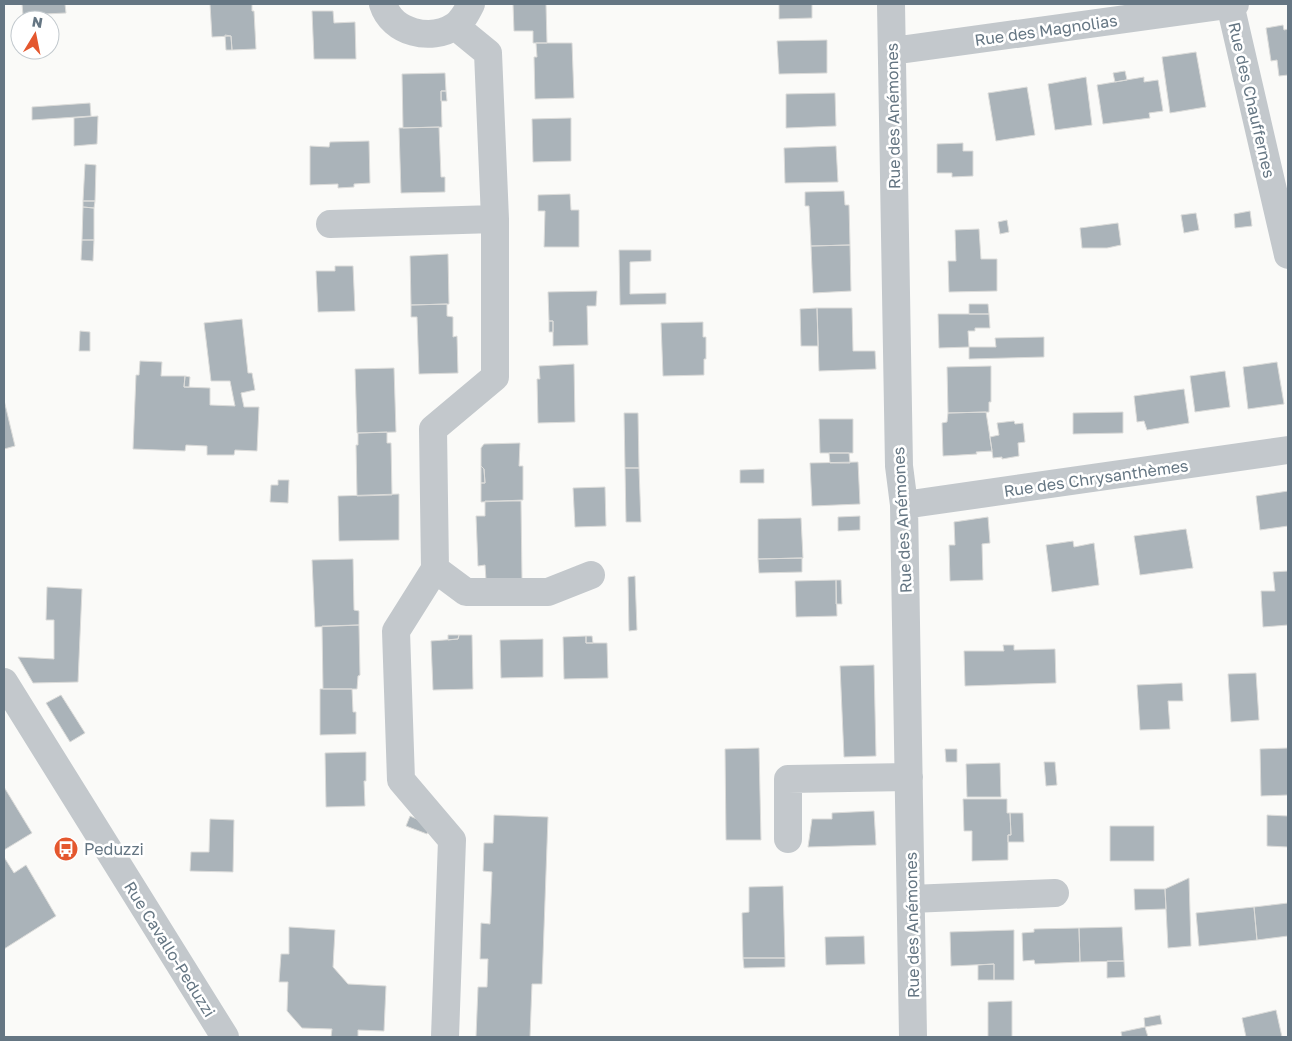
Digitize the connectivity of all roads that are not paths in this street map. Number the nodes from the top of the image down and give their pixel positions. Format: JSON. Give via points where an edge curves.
{"nodes":[{"id":1,"x":383,"y":4,"type":"edge"},
{"id":2,"x":471,"y":4,"type":"edge"},
{"id":3,"x":890,"y":4,"type":"edge"},
{"id":4,"x":1232,"y":4,"type":"edge"},
{"id":5,"x":455,"y":26,"type":"junction"},
{"id":6,"x":892,"y":51,"type":"junction"},
{"id":7,"x":495,"y":219,"type":"junction"},
{"id":8,"x":330,"y":224,"type":"dead end"},
{"id":9,"x":1288,"y":255,"type":"edge"},
{"id":10,"x":1288,"y":450,"type":"edge"},
{"id":11,"x":904,"y":505,"type":"junction"},
{"id":12,"x":435,"y":569,"type":"junction"},
{"id":13,"x":591,"y":575,"type":"dead end"},
{"id":14,"x":4,"y":682,"type":"edge"},
{"id":15,"x":909,"y":777,"type":"junction"},
{"id":16,"x":788,"y":839,"type":"dead end"},
{"id":17,"x":1055,"y":893,"type":"dead end"},
{"id":18,"x":911,"y":899,"type":"junction"},
{"id":19,"x":225,"y":1037,"type":"edge"},
{"id":20,"x":445,"y":1037,"type":"edge"},
{"id":21,"x":914,"y":1037,"type":"edge"}],
"edges":[{"from":1,"to":5,"type":"street","via":[[394,22],[408,31],[424,35],[440,33]]},
{"from":2,"to":5,"type":"street"},
{"from":3,"to":6,"type":"street","name":"Rue des Anémones"},
{"from":4,"to":6,"type":"street","name":"Rue des Magnolias"},
{"from":4,"to":9,"type":"street","name":"Rue des Chauffernes"},
{"from":5,"to":7,"type":"street","via":[[488,53]]},
{"from":6,"to":11,"type":"street","name":"Rue des Anémones","via":[[899,466]]},
{"from":7,"to":8,"type":"street"},
{"from":7,"to":12,"type":"street","via":[[495,377],[433,429]]},
{"from":10,"to":11,"type":"street","name":"Rue des Chrysanthèmes"},
{"from":11,"to":15,"type":"street","name":"Rue des Anémones"},
{"from":12,"to":13,"type":"street","via":[[466,592],[548,592]]},
{"from":12,"to":20,"type":"street","via":[[396,631],[401,780],[452,840]]},
{"from":14,"to":19,"type":"street","name":"Rue Cavallo-Peduzzi"},
{"from":15,"to":16,"type":"street","via":[[788,779]]},
{"from":15,"to":18,"type":"street","name":"Rue des Anémones"},
{"from":17,"to":18,"type":"street"},
{"from":18,"to":21,"type":"street","name":"Rue des Anémones"}]}
